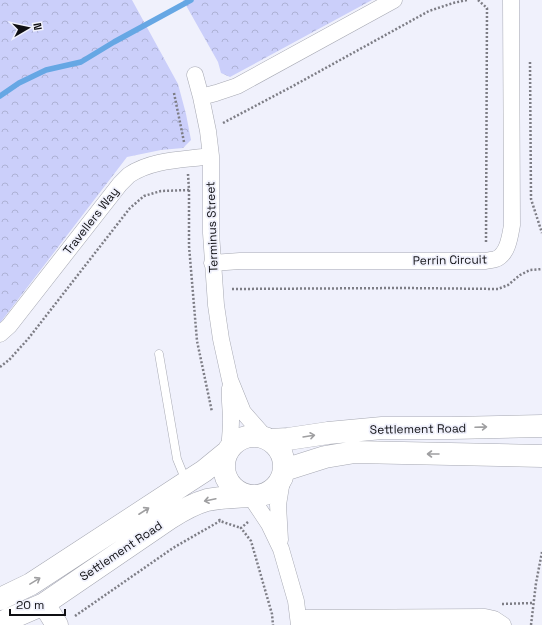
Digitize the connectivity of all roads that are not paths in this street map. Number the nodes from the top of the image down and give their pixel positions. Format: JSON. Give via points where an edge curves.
{"nodes":[{"id":1,"x":394,"y":0,"type":"edge"},
{"id":2,"x":511,"y":0,"type":"edge"},
{"id":3,"x":195,"y":75,"type":"dead end"},
{"id":4,"x":201,"y":97,"type":"junction"},
{"id":5,"x":211,"y":156,"type":"junction"},
{"id":6,"x":212,"y":263,"type":"junction"},
{"id":7,"x":0,"y":334,"type":"edge"},
{"id":8,"x":158,"y":354,"type":"dead end"},
{"id":9,"x":230,"y":380,"type":"junction"},
{"id":10,"x":542,"y":426,"type":"edge"},
{"id":11,"x":268,"y":439,"type":"junction"},
{"id":12,"x":228,"y":451,"type":"junction"},
{"id":13,"x":542,"y":456,"type":"edge"},
{"id":14,"x":283,"y":475,"type":"junction"},
{"id":15,"x":187,"y":482,"type":"junction"},
{"id":16,"x":254,"y":502,"type":"junction"},
{"id":17,"x":281,"y":549,"type":"junction"},
{"id":18,"x":0,"y":599,"type":"edge"},
{"id":19,"x":44,"y":604,"type":"junction"},
{"id":20,"x":298,"y":621,"type":"edge"},
{"id":21,"x":64,"y":622,"type":"edge"},
{"id":22,"x":0,"y":623,"type":"edge"},
{"id":23,"x":503,"y":625,"type":"edge"}],
"edges":[{"from":1,"to":4,"type":"street","via":[[237,86]]},
{"from":2,"to":6,"type":"street","name":"Perrin Circuit","via":[[512,225],[503,254],[486,261]]},
{"from":3,"to":4,"type":"street","name":"Terminus Street"},
{"from":4,"to":5,"type":"street","name":"Terminus Street"},
{"from":5,"to":6,"type":"street","name":"Terminus Street"},
{"from":5,"to":7,"type":"street","name":"Travellers Way","via":[[157,163],[129,176]]},
{"from":6,"to":9,"type":"street","name":"Terminus Street","via":[[221,339]]},
{"from":8,"to":15,"type":"lane","via":[[177,459]]},
{"from":9,"to":11,"type":"street","name":"Terminus Street","via":[[243,412]]},
{"from":9,"to":12,"type":"street","name":"Terminus Street","via":[[231,434]]},
{"from":11,"to":10,"type":"street","name":"Settlement Road","one_way":true,"via":[[382,428]]},
{"from":11,"to":12,"type":"street","via":[[255,435],[245,437],[236,441]]},
{"from":11,"to":14,"type":"street","via":[[282,453]]},
{"from":12,"to":15,"type":"street","name":"Settlement Road"},
{"from":12,"to":16,"type":"street","via":[[224,462],[227,480],[232,488]]},
{"from":13,"to":14,"type":"street","name":"Settlement Road","one_way":true,"via":[[355,452],[324,457]]},
{"from":14,"to":16,"type":"street","via":[[276,487]]},
{"from":14,"to":17,"type":"street","via":[[278,505]]},
{"from":18,"to":15,"type":"street","name":"Settlement Road","one_way":true,"via":[[32,584]]},
{"from":16,"to":17,"type":"street","via":[[269,524]]},
{"from":16,"to":19,"type":"street","name":"Settlement Road","one_way":true,"via":[[220,498],[190,506]]},
{"from":17,"to":20,"type":"street","via":[[296,601]]},
{"from":19,"to":21,"type":"street"},
{"from":19,"to":22,"type":"street","name":"Settlement Road"},
{"from":20,"to":23,"type":"street","via":[[485,617]]}]}
